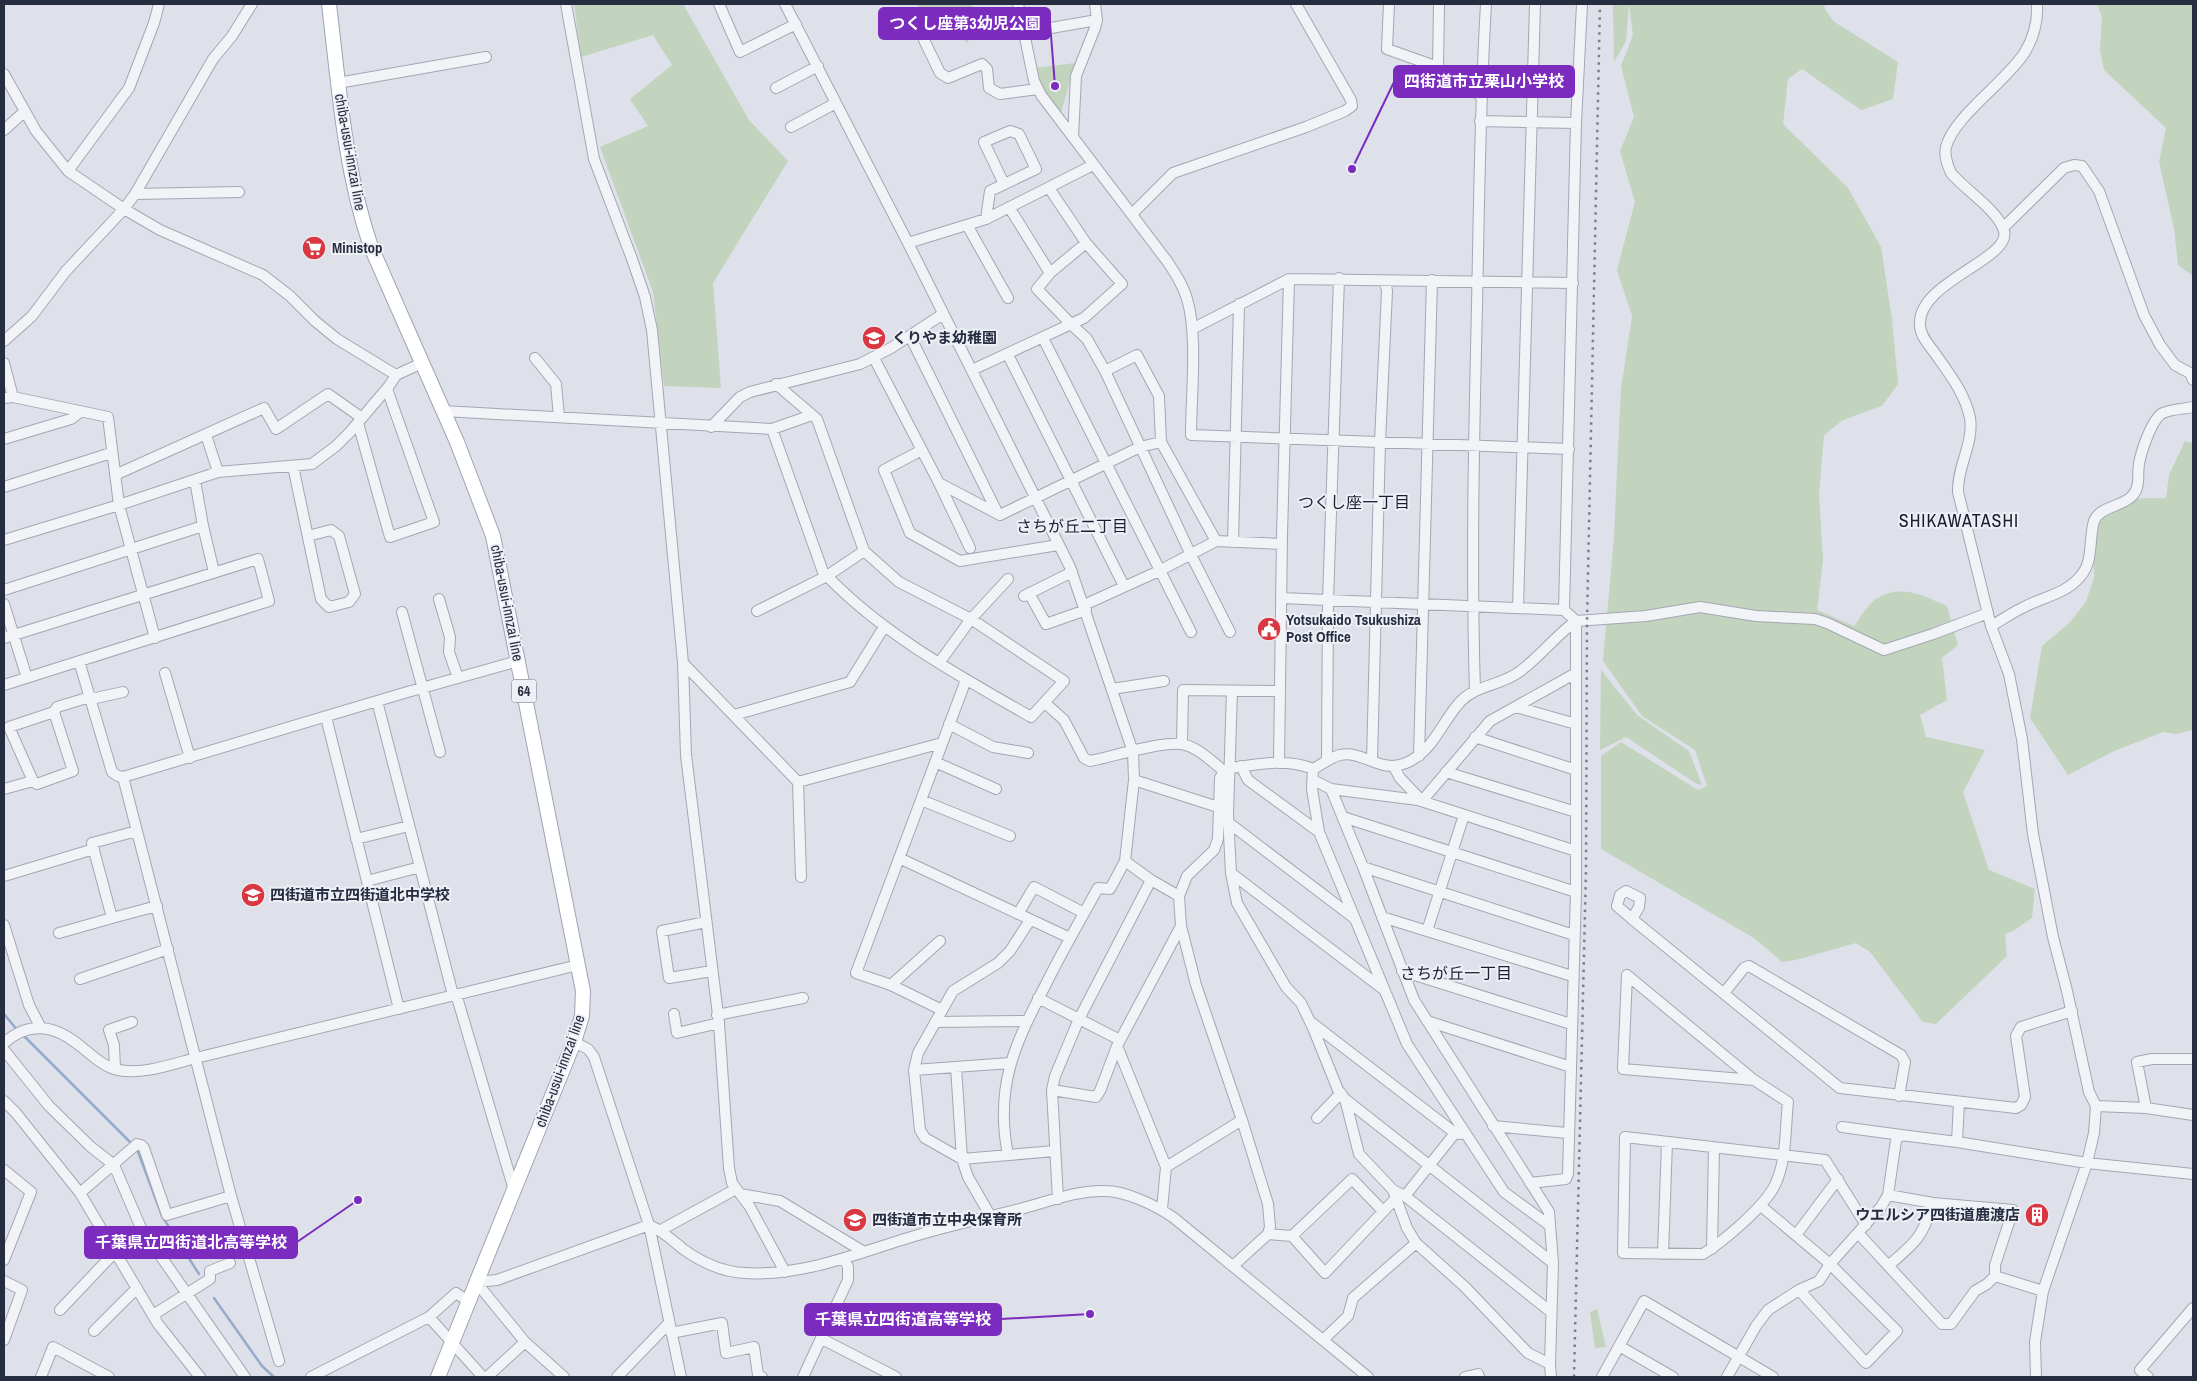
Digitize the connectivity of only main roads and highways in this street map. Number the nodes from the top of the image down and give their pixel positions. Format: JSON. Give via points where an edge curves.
{"nodes":[{"id":1,"x":329,"y":4,"type":"edge"},
{"id":2,"x":438,"y":1377,"type":"edge"}],
"edges":[{"from":1,"to":2,"type":"main road","name":"chiba-usui-innzai line","number":"64","via":[[351,173],[361,217],[493,536],[584,1004],[574,1042]]}]}
